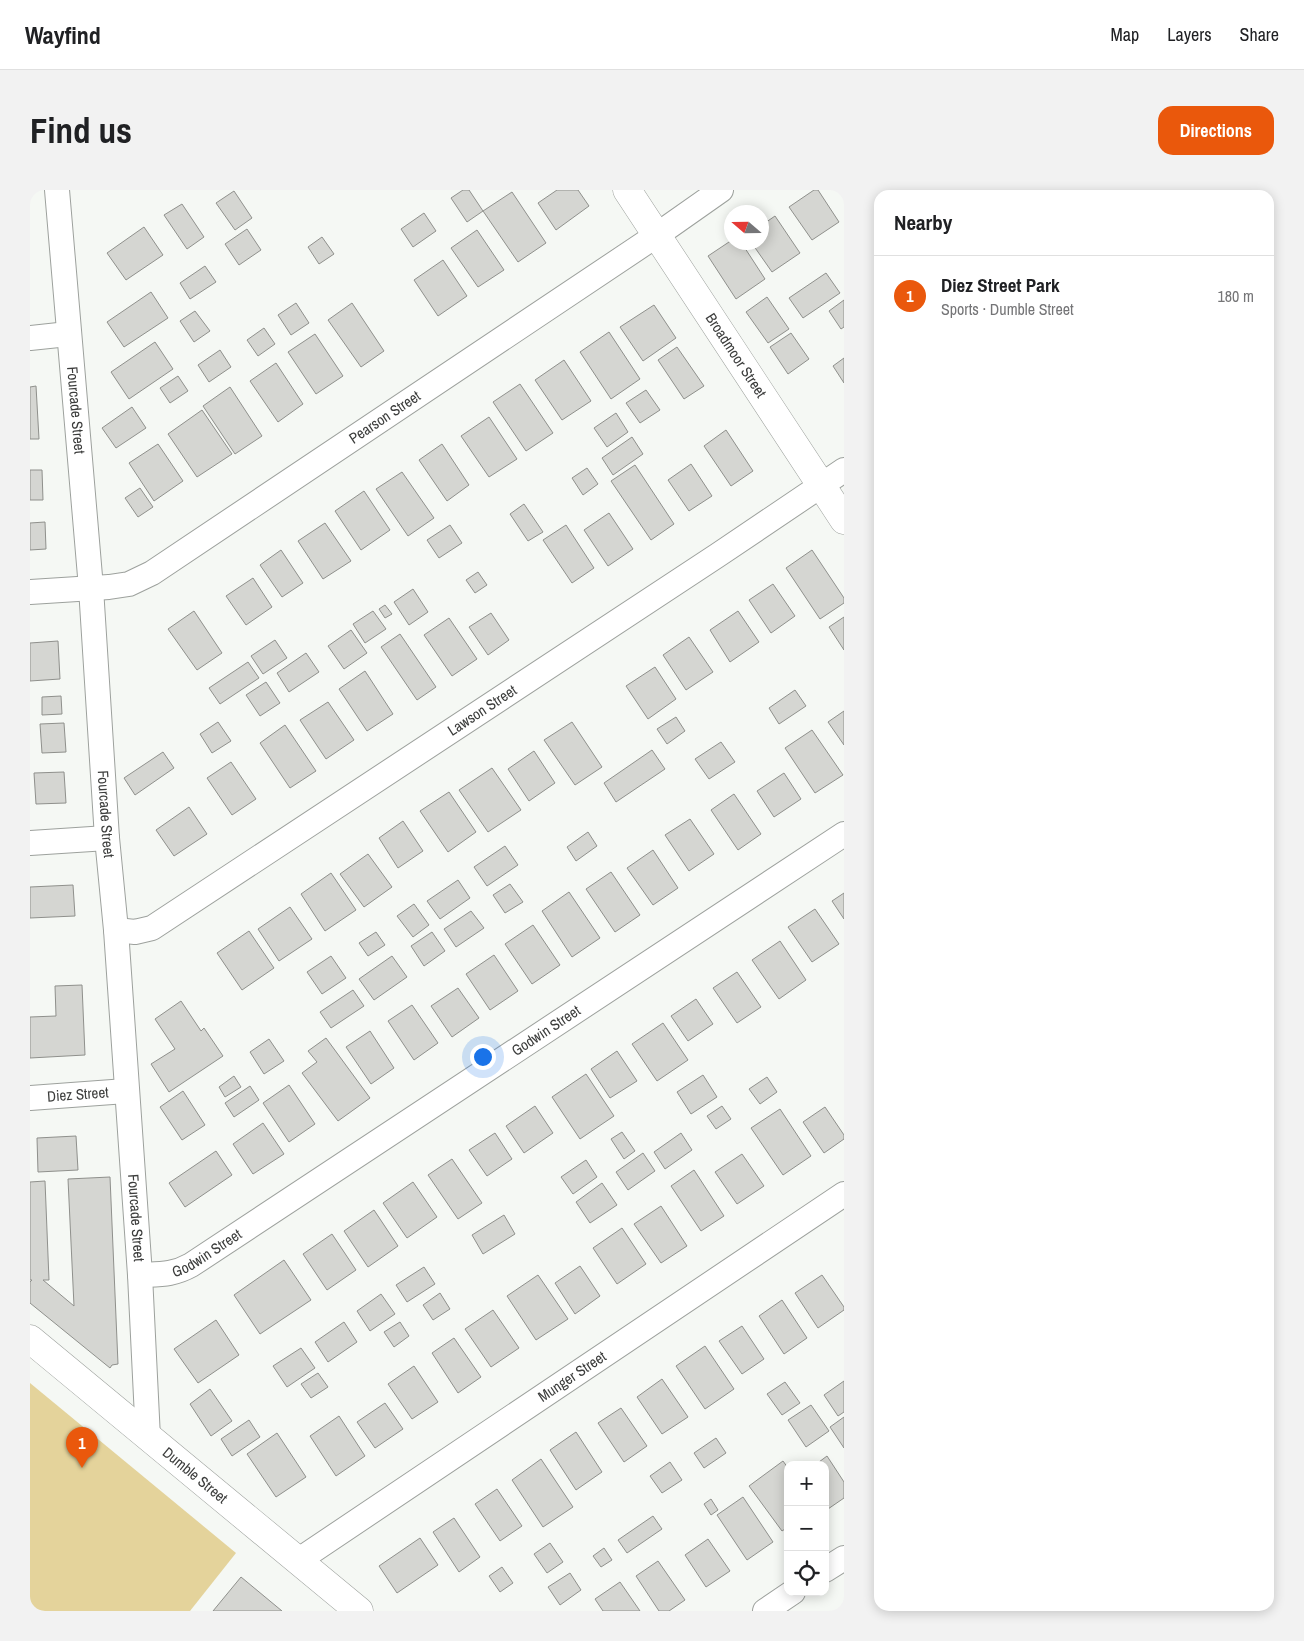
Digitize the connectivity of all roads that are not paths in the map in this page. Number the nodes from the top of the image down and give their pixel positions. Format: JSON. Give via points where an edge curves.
{"nodes":[{"id":1,"x":57,"y":190,"type":"edge"},
{"id":2,"x":627,"y":190,"type":"edge"},
{"id":3,"x":721,"y":190,"type":"edge"},
{"id":4,"x":656,"y":235,"type":"junction"},
{"id":5,"x":68,"y":334,"type":"junction"},
{"id":6,"x":30,"y":338,"type":"edge"},
{"id":7,"x":844,"y":470,"type":"edge"},
{"id":8,"x":821,"y":486,"type":"junction"},
{"id":9,"x":844,"y":520,"type":"edge"},
{"id":10,"x":91,"y":588,"type":"junction"},
{"id":11,"x":30,"y":592,"type":"edge"},
{"id":12,"x":844,"y":834,"type":"edge"},
{"id":13,"x":107,"y":838,"type":"junction"},
{"id":14,"x":30,"y":843,"type":"edge"},
{"id":15,"x":116,"y":930,"type":"junction"},
{"id":16,"x":126,"y":1092,"type":"junction"},
{"id":17,"x":30,"y":1098,"type":"edge"},
{"id":18,"x":844,"y":1194,"type":"edge"},
{"id":19,"x":140,"y":1275,"type":"junction"},
{"id":20,"x":30,"y":1339,"type":"edge"},
{"id":21,"x":148,"y":1438,"type":"junction"},
{"id":22,"x":844,"y":1558,"type":"edge"},
{"id":23,"x":299,"y":1560,"type":"junction"},
{"id":24,"x":829,"y":1567,"type":"edge"},
{"id":25,"x":787,"y":1596,"type":"edge"},
{"id":26,"x":359,"y":1611,"type":"edge"},
{"id":27,"x":765,"y":1611,"type":"edge"}],
"edges":[{"from":1,"to":5,"type":"street","name":"Fourcade Street"},
{"from":2,"to":4,"type":"street","name":"Broadmoor Street"},
{"from":3,"to":4,"type":"street","name":"Pearson Street"},
{"from":4,"to":8,"type":"street","name":"Broadmoor Street"},
{"from":4,"to":10,"type":"street","name":"Pearson Street","via":[[152,573],[128,584]]},
{"from":5,"to":6,"type":"street"},
{"from":5,"to":10,"type":"street","name":"Fourcade Street"},
{"from":7,"to":8,"type":"street","name":"Lawson Street"},
{"from":8,"to":9,"type":"street","name":"Broadmoor Street"},
{"from":8,"to":15,"type":"street","name":"Lawson Street","via":[[152,928],[134,932]]},
{"from":10,"to":11,"type":"street","name":"Pearson Street"},
{"from":10,"to":13,"type":"street","name":"Fourcade Street"},
{"from":12,"to":19,"type":"street","name":"Godwin Street","via":[[191,1265],[178,1272]]},
{"from":13,"to":14,"type":"street"},
{"from":13,"to":15,"type":"street","name":"Fourcade Street"},
{"from":15,"to":16,"type":"street","name":"Fourcade Street"},
{"from":16,"to":17,"type":"street","name":"Diez Street"},
{"from":16,"to":19,"type":"street","name":"Fourcade Street"},
{"from":18,"to":23,"type":"street","name":"Munger Street"},
{"from":19,"to":21,"type":"street","name":"Fourcade Street"},
{"from":20,"to":21,"type":"street","name":"Dumble Street"},
{"from":21,"to":23,"type":"street","name":"Dumble Street"},
{"from":22,"to":24,"type":"street"},
{"from":23,"to":26,"type":"street","name":"Dumble Street"},
{"from":25,"to":27,"type":"street"}]}
